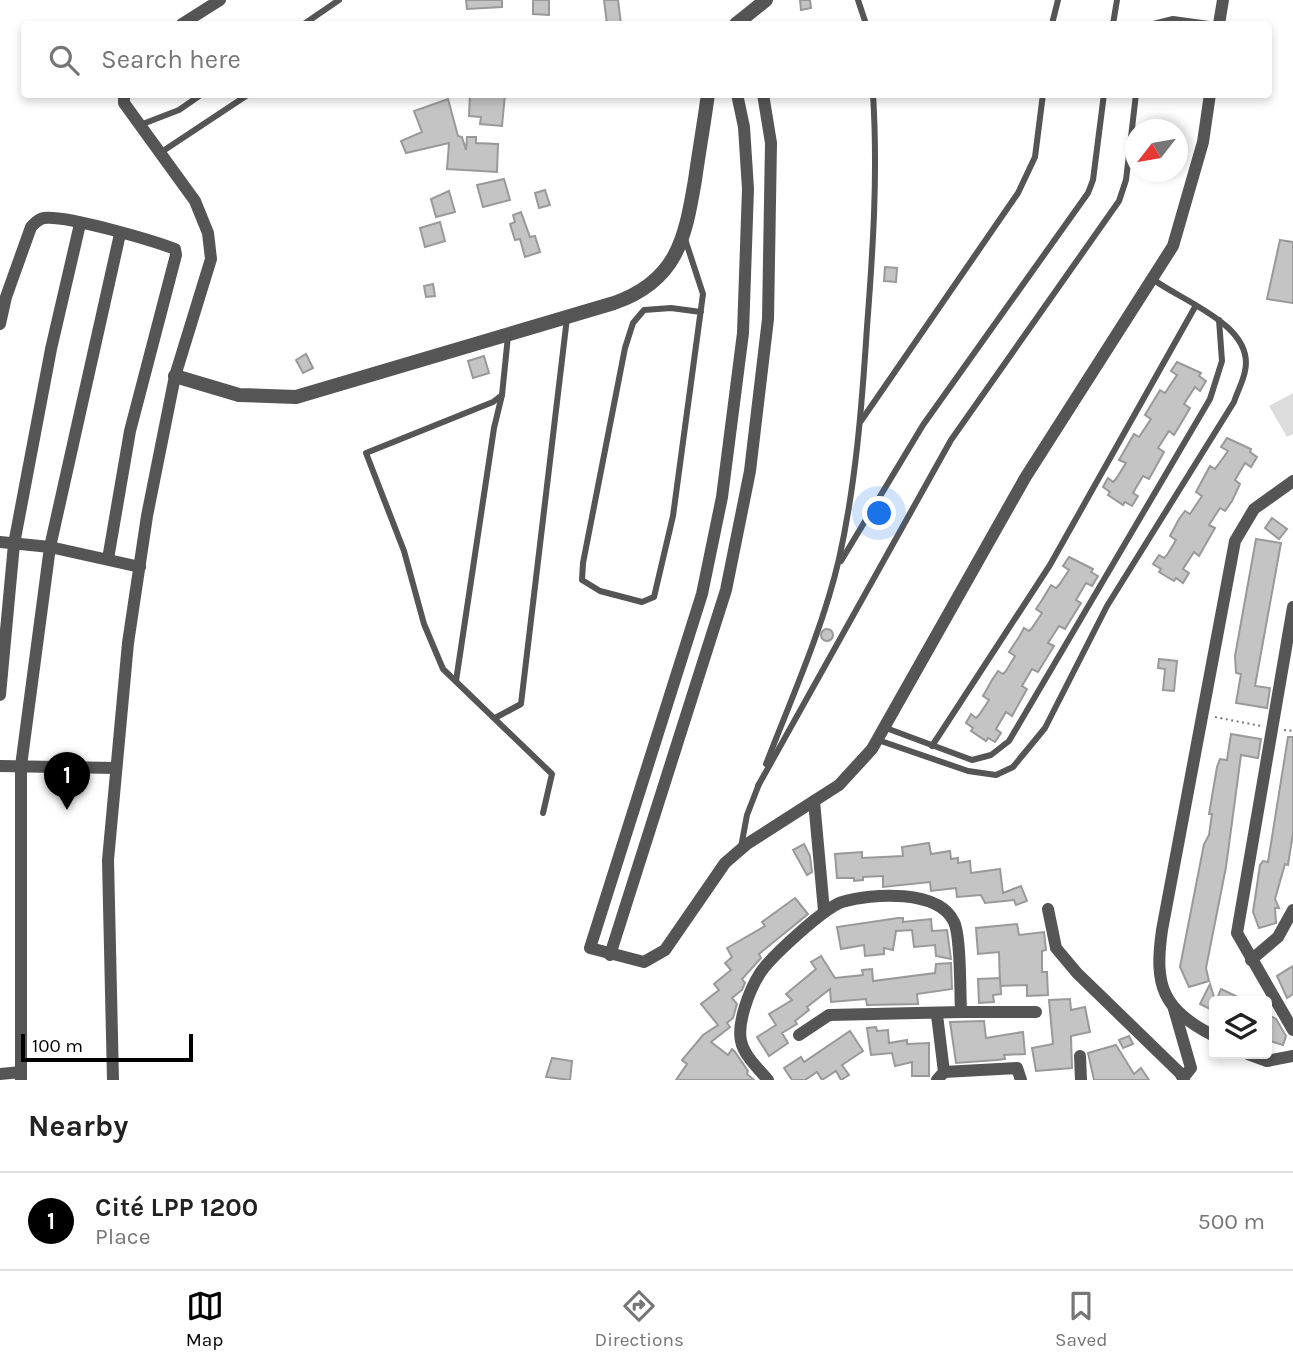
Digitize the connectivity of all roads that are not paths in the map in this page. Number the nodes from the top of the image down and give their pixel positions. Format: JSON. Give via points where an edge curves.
{"nodes":[{"id":1,"x":220,"y":0,"type":"edge"},
{"id":2,"x":339,"y":0,"type":"edge"},
{"id":3,"x":766,"y":0,"type":"edge"},
{"id":4,"x":858,"y":0,"type":"edge"},
{"id":5,"x":1058,"y":0,"type":"edge"},
{"id":6,"x":1117,"y":0,"type":"edge"},
{"id":7,"x":1223,"y":0,"type":"edge"},
{"id":8,"x":187,"y":21,"type":"edge"},
{"id":9,"x":308,"y":21,"type":"edge"},
{"id":10,"x":741,"y":21,"type":"edge"},
{"id":11,"x":865,"y":21,"type":"edge"},
{"id":12,"x":1053,"y":21,"type":"edge"},
{"id":13,"x":1114,"y":21,"type":"edge"},
{"id":14,"x":1165,"y":21,"type":"edge"},
{"id":15,"x":1187,"y":21,"type":"edge"},
{"id":16,"x":1220,"y":21,"type":"edge"},
{"id":17,"x":124,"y":98,"type":"edge"},
{"id":18,"x":196,"y":98,"type":"edge"},
{"id":19,"x":242,"y":98,"type":"edge"},
{"id":20,"x":707,"y":98,"type":"edge"},
{"id":21,"x":738,"y":98,"type":"edge"},
{"id":22,"x":764,"y":98,"type":"edge"},
{"id":23,"x":873,"y":98,"type":"edge"},
{"id":24,"x":1042,"y":98,"type":"edge"},
{"id":25,"x":1103,"y":98,"type":"edge"},
{"id":26,"x":1136,"y":98,"type":"edge"},
{"id":27,"x":1209,"y":98,"type":"edge"},
{"id":28,"x":140,"y":125,"type":"junction"},
{"id":29,"x":160,"y":153,"type":"junction"},
{"id":30,"x":80,"y":224,"type":"junction"},
{"id":31,"x":120,"y":234,"type":"junction"},
{"id":32,"x":684,"y":237,"type":"junction"},
{"id":33,"x":1154,"y":280,"type":"junction"},
{"id":34,"x":1195,"y":307,"type":"junction"},
{"id":35,"x":701,"y":312,"type":"junction"},
{"id":36,"x":568,"y":316,"type":"junction"},
{"id":37,"x":1219,"y":320,"type":"junction"},
{"id":38,"x":0,"y":324,"type":"edge"},
{"id":39,"x":508,"y":334,"type":"junction"},
{"id":40,"x":175,"y":376,"type":"junction"},
{"id":41,"x":502,"y":395,"type":"junction"},
{"id":42,"x":859,"y":422,"type":"junction"},
{"id":43,"x":1293,"y":481,"type":"edge"},
{"id":44,"x":0,"y":542,"type":"edge"},
{"id":45,"x":14,"y":544,"type":"junction"},
{"id":46,"x":50,"y":547,"type":"junction"},
{"id":47,"x":108,"y":559,"type":"junction"},
{"id":48,"x":139,"y":568,"type":"junction"},
{"id":49,"x":836,"y":568,"type":"junction"},
{"id":50,"x":1293,"y":607,"type":"edge"},
{"id":51,"x":456,"y":681,"type":"junction"},
{"id":52,"x":0,"y":695,"type":"edge"},
{"id":53,"x":495,"y":718,"type":"junction"},
{"id":54,"x":886,"y":728,"type":"junction"},
{"id":55,"x":878,"y":740,"type":"junction"},
{"id":56,"x":932,"y":746,"type":"junction"},
{"id":57,"x":0,"y":766,"type":"edge"},
{"id":58,"x":21,"y":766,"type":"junction"},
{"id":59,"x":116,"y":768,"type":"junction"},
{"id":60,"x":758,"y":786,"type":"junction"},
{"id":61,"x":814,"y":801,"type":"junction"},
{"id":62,"x":543,"y":813,"type":"dead end"},
{"id":63,"x":741,"y":850,"type":"junction"},
{"id":64,"x":1048,"y":909,"type":"dead end"},
{"id":65,"x":1293,"y":910,"type":"edge"},
{"id":66,"x":824,"y":911,"type":"junction"},
{"id":67,"x":610,"y":955,"type":"junction"},
{"id":68,"x":1251,"y":960,"type":"junction"},
{"id":69,"x":1174,"y":1009,"type":"junction"},
{"id":70,"x":961,"y":1012,"type":"junction"},
{"id":71,"x":1036,"y":1012,"type":"dead end"},
{"id":72,"x":937,"y":1015,"type":"junction"},
{"id":73,"x":1293,"y":1030,"type":"edge"},
{"id":74,"x":1209,"y":1033,"type":"edge"},
{"id":75,"x":799,"y":1035,"type":"dead end"},
{"id":76,"x":1080,"y":1056,"type":"dead end"},
{"id":77,"x":1293,"y":1056,"type":"edge"},
{"id":78,"x":1261,"y":1059,"type":"edge"},
{"id":79,"x":0,"y":1074,"type":"edge"},
{"id":80,"x":21,"y":1076,"type":"edge"},
{"id":81,"x":940,"y":1076,"type":"edge"},
{"id":82,"x":1184,"y":1079,"type":"edge"},
{"id":83,"x":113,"y":1080,"type":"edge"},
{"id":84,"x":768,"y":1080,"type":"edge"},
{"id":85,"x":1021,"y":1080,"type":"edge"},
{"id":86,"x":1081,"y":1080,"type":"edge"}],
"edges":[{"from":1,"to":8,"type":"street"},
{"from":2,"to":9,"type":"lane"},
{"from":3,"to":10,"type":"street"},
{"from":4,"to":11,"type":"lane"},
{"from":5,"to":12,"type":"lane"},
{"from":6,"to":13,"type":"lane"},
{"from":7,"to":16,"type":"street"},
{"from":14,"to":15,"type":"lane"},
{"from":17,"to":28,"type":"street"},
{"from":18,"to":28,"type":"lane","via":[[180,110]]},
{"from":19,"to":29,"type":"lane"},
{"from":20,"to":32,"type":"street"},
{"from":21,"to":67,"type":"street","via":[[748,189],[743,333],[722,497],[702,594],[590,948]]},
{"from":22,"to":67,"type":"street","via":[[771,143],[768,319],[750,471],[726,590]]},
{"from":23,"to":42,"type":"lane","via":[[874,226]]},
{"from":24,"to":42,"type":"lane","via":[[1035,157],[1018,193]]},
{"from":25,"to":49,"type":"lane","via":[[1088,193],[923,425]]},
{"from":26,"to":60,"type":"lane","via":[[1126,180],[1119,201],[951,440]]},
{"from":27,"to":33,"type":"street","via":[[1203,142],[1174,246]]},
{"from":28,"to":29,"type":"street"},
{"from":29,"to":40,"type":"street","via":[[195,201],[208,233],[211,259]]},
{"from":30,"to":31,"type":"street"},
{"from":30,"to":38,"type":"street","via":[[45,218],[31,228]]},
{"from":30,"to":45,"type":"street"},
{"from":31,"to":46,"type":"street"},
{"from":31,"to":47,"type":"street","via":[[169,247],[176,255],[130,431]]},
{"from":32,"to":35,"type":"lane","via":[[703,294]]},
{"from":32,"to":36,"type":"street","via":[[671,263],[646,288]]},
{"from":33,"to":34,"type":"lane"},
{"from":33,"to":54,"type":"street","via":[[1025,478]]},
{"from":34,"to":37,"type":"lane"},
{"from":34,"to":56,"type":"lane","via":[[1050,565]]},
{"from":35,"to":35,"type":"lane","via":[[673,516],[654,597],[642,603],[600,591],[582,580],[625,348],[633,323],[644,310]]},
{"from":36,"to":39,"type":"street"},
{"from":36,"to":53,"type":"lane","via":[[521,704]]},
{"from":37,"to":55,"type":"lane","via":[[1235,331],[1245,350],[1246,369],[1234,402],[1107,606],[1037,738],[1013,767],[996,775],[968,771]]},
{"from":37,"to":56,"type":"lane","via":[[1222,360],[1210,399],[1009,741],[991,755],[972,760]]},
{"from":39,"to":40,"type":"street","via":[[296,397],[239,396]]},
{"from":39,"to":41,"type":"lane"},
{"from":40,"to":48,"type":"street"},
{"from":41,"to":51,"type":"lane"},
{"from":41,"to":51,"type":"lane","via":[[366,453],[404,551],[424,624],[443,668]]},
{"from":42,"to":49,"type":"lane"},
{"from":43,"to":69,"type":"street","via":[[1254,509],[1234,541],[1158,960],[1162,990]]},
{"from":44,"to":45,"type":"street"},
{"from":45,"to":46,"type":"street"},
{"from":45,"to":52,"type":"street"},
{"from":46,"to":47,"type":"street"},
{"from":46,"to":58,"type":"street"},
{"from":47,"to":48,"type":"street"},
{"from":48,"to":59,"type":"street"},
{"from":49,"to":60,"type":"lane"},
{"from":50,"to":68,"type":"street","via":[[1238,921],[1237,933]]},
{"from":51,"to":53,"type":"lane"},
{"from":53,"to":62,"type":"lane","via":[[552,774]]},
{"from":54,"to":55,"type":"street"},
{"from":54,"to":56,"type":"lane"},
{"from":55,"to":61,"type":"street","via":[[848,776]]},
{"from":57,"to":58,"type":"street"},
{"from":58,"to":59,"type":"street"},
{"from":58,"to":80,"type":"street"},
{"from":59,"to":83,"type":"street","via":[[108,860]]},
{"from":60,"to":63,"type":"lane"},
{"from":61,"to":63,"type":"street"},
{"from":61,"to":66,"type":"street"},
{"from":63,"to":67,"type":"street","via":[[714,878],[665,950],[644,962]]},
{"from":64,"to":82,"type":"street","via":[[1056,948]]},
{"from":65,"to":68,"type":"street","via":[[1278,937]]},
{"from":66,"to":70,"type":"street","via":[[842,902],[893,896],[924,898],[943,908],[955,923]]},
{"from":66,"to":84,"type":"street","via":[[759,974],[741,1022],[741,1042]]},
{"from":68,"to":73,"type":"street"},
{"from":69,"to":74,"type":"street"},
{"from":69,"to":82,"type":"street","via":[[1191,1069]]},
{"from":70,"to":71,"type":"street"},
{"from":70,"to":72,"type":"street"},
{"from":72,"to":75,"type":"street","via":[[829,1015]]},
{"from":72,"to":81,"type":"street"},
{"from":76,"to":86,"type":"street"},
{"from":77,"to":78,"type":"street"},
{"from":79,"to":80,"type":"street"},
{"from":81,"to":85,"type":"street","via":[[1017,1068]]}]}
